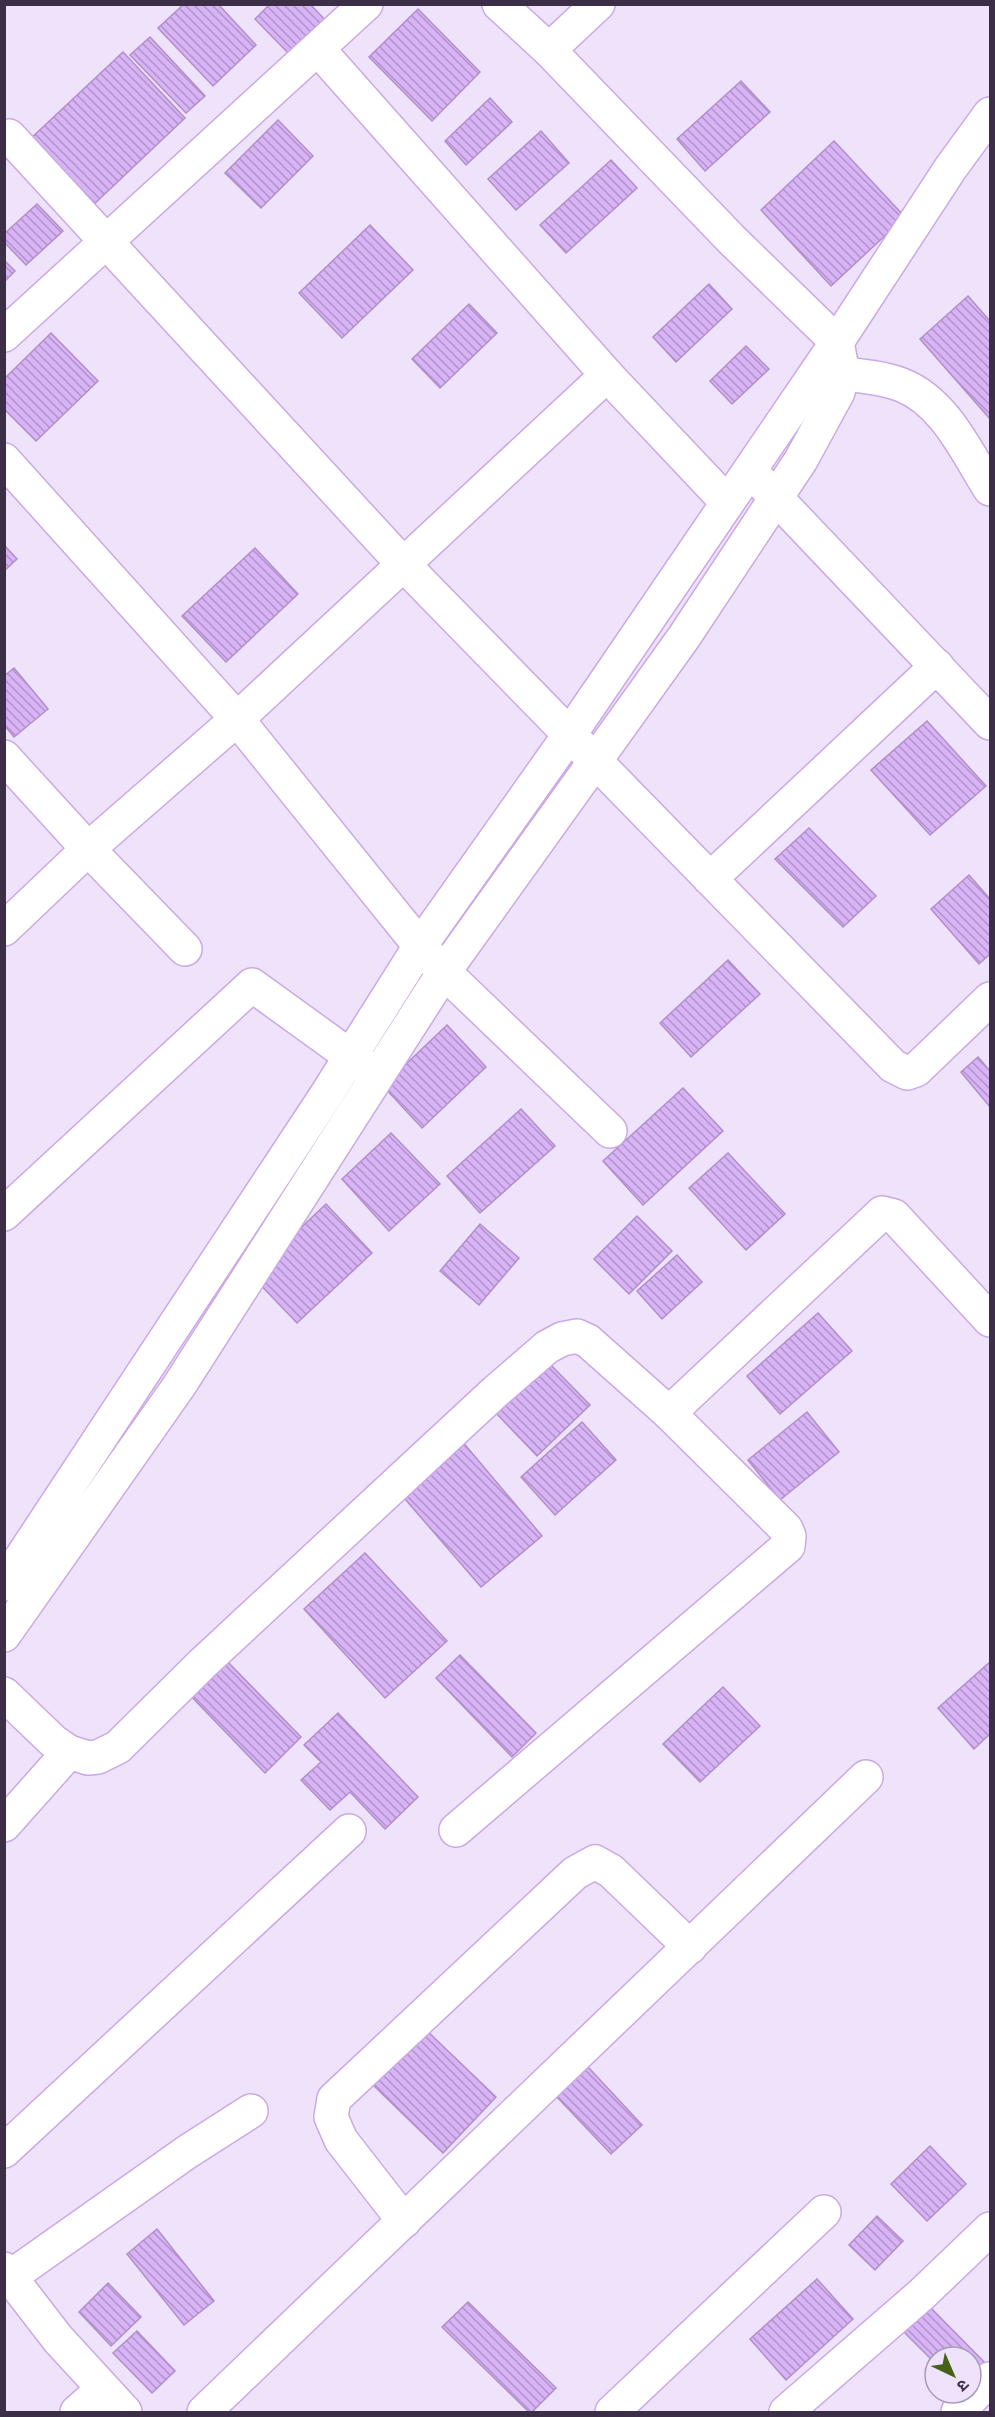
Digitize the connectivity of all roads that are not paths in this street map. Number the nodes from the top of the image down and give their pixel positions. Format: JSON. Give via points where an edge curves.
{"nodes":[{"id":1,"x":366,"y":4,"type":"edge"},
{"id":2,"x":499,"y":4,"type":"edge"},
{"id":3,"x":598,"y":4,"type":"edge"},
{"id":4,"x":318,"y":49,"type":"junction"},
{"id":5,"x":549,"y":50,"type":"junction"},
{"id":6,"x":990,"y":114,"type":"edge"},
{"id":7,"x":9,"y":136,"type":"dead end"},
{"id":8,"x":106,"y":241,"type":"junction"},
{"id":9,"x":4,"y":335,"type":"edge"},
{"id":10,"x":837,"y":342,"type":"junction"},
{"id":11,"x":843,"y":374,"type":"junction"},
{"id":12,"x":607,"y":375,"type":"junction"},
{"id":13,"x":4,"y":460,"type":"edge"},
{"id":14,"x":749,"y":470,"type":"junction"},
{"id":15,"x":990,"y":489,"type":"edge"},
{"id":16,"x":776,"y":498,"type":"junction"},
{"id":17,"x":727,"y":502,"type":"junction"},
{"id":18,"x":404,"y":564,"type":"junction"},
{"id":19,"x":937,"y":666,"type":"junction"},
{"id":20,"x":237,"y":719,"type":"junction"},
{"id":21,"x":990,"y":723,"type":"edge"},
{"id":22,"x":570,"y":734,"type":"junction"},
{"id":23,"x":4,"y":757,"type":"edge"},
{"id":24,"x":594,"y":762,"type":"junction"},
{"id":25,"x":88,"y":849,"type":"junction"},
{"id":26,"x":710,"y":879,"type":"junction"},
{"id":27,"x":4,"y":929,"type":"edge"},
{"id":28,"x":420,"y":946,"type":"junction"},
{"id":29,"x":185,"y":949,"type":"dead end"},
{"id":30,"x":444,"y":972,"type":"junction"},
{"id":31,"x":990,"y":999,"type":"edge"},
{"id":32,"x":364,"y":1066,"type":"junction"},
{"id":33,"x":610,"y":1131,"type":"dead end"},
{"id":34,"x":4,"y":1214,"type":"edge"},
{"id":35,"x":990,"y":1320,"type":"edge"},
{"id":36,"x":669,"y":1413,"type":"junction"},
{"id":37,"x":4,"y":1584,"type":"edge"},
{"id":38,"x":4,"y":1635,"type":"edge"},
{"id":39,"x":4,"y":1694,"type":"edge"},
{"id":40,"x":69,"y":1752,"type":"junction"},
{"id":41,"x":866,"y":1777,"type":"dead end"},
{"id":42,"x":4,"y":1825,"type":"edge"},
{"id":43,"x":456,"y":1830,"type":"dead end"},
{"id":44,"x":350,"y":1831,"type":"dead end"},
{"id":45,"x":690,"y":1947,"type":"junction"},
{"id":46,"x":251,"y":2111,"type":"dead end"},
{"id":47,"x":4,"y":2151,"type":"edge"},
{"id":48,"x":824,"y":2212,"type":"dead end"},
{"id":49,"x":404,"y":2221,"type":"junction"},
{"id":50,"x":990,"y":2229,"type":"edge"},
{"id":51,"x":7,"y":2273,"type":"edge"},
{"id":52,"x":990,"y":2379,"type":"edge"},
{"id":53,"x":103,"y":2389,"type":"junction"},
{"id":54,"x":632,"y":2406,"type":"edge"},
{"id":55,"x":77,"y":2412,"type":"edge"},
{"id":56,"x":125,"y":2412,"type":"edge"},
{"id":57,"x":204,"y":2412,"type":"edge"},
{"id":58,"x":786,"y":2412,"type":"edge"},
{"id":59,"x":958,"y":2412,"type":"edge"}],
"edges":[{"from":1,"to":4,"type":"street"},
{"from":2,"to":5,"type":"street"},
{"from":3,"to":5,"type":"street"},
{"from":4,"to":8,"type":"street"},
{"from":4,"to":12,"type":"street"},
{"from":5,"to":10,"type":"street","via":[[732,240]]},
{"from":6,"to":10,"type":"street"},
{"from":7,"to":8,"type":"street"},
{"from":8,"to":9,"type":"street"},
{"from":8,"to":18,"type":"street"},
{"from":10,"to":11,"type":"street"},
{"from":10,"to":14,"type":"street"},
{"from":11,"to":15,"type":"street","via":[[879,378],[927,400],[940,412]]},
{"from":11,"to":16,"type":"street","via":[[833,402]]},
{"from":12,"to":17,"type":"street"},
{"from":12,"to":18,"type":"street"},
{"from":13,"to":20,"type":"street"},
{"from":14,"to":16,"type":"street"},
{"from":14,"to":17,"type":"street"},
{"from":16,"to":19,"type":"street"},
{"from":16,"to":24,"type":"street","via":[[684,637]]},
{"from":17,"to":22,"type":"street"},
{"from":18,"to":20,"type":"street"},
{"from":18,"to":22,"type":"street"},
{"from":19,"to":21,"type":"street"},
{"from":19,"to":26,"type":"street"},
{"from":20,"to":25,"type":"street"},
{"from":20,"to":28,"type":"street"},
{"from":22,"to":24,"type":"street"},
{"from":22,"to":28,"type":"street"},
{"from":23,"to":25,"type":"street"},
{"from":24,"to":26,"type":"street"},
{"from":24,"to":30,"type":"street"},
{"from":25,"to":27,"type":"street"},
{"from":25,"to":29,"type":"street"},
{"from":26,"to":31,"type":"street","via":[[897,1070],[916,1070]]},
{"from":28,"to":30,"type":"street"},
{"from":28,"to":32,"type":"street"},
{"from":30,"to":32,"type":"street"},
{"from":30,"to":33,"type":"street"},
{"from":32,"to":34,"type":"street","via":[[252,985]]},
{"from":32,"to":37,"type":"street"},
{"from":32,"to":38,"type":"street","via":[[179,1386]]},
{"from":35,"to":36,"type":"street","via":[[894,1216],[882,1214]]},
{"from":36,"to":40,"type":"street","via":[[588,1341],[577,1336],[562,1339],[495,1392],[372,1504],[118,1747],[98,1757]]},
{"from":36,"to":43,"type":"street","via":[[786,1529],[788,1546]]},
{"from":39,"to":40,"type":"street"},
{"from":40,"to":42,"type":"street"},
{"from":41,"to":45,"type":"street"},
{"from":44,"to":47,"type":"street"},
{"from":45,"to":49,"type":"street"},
{"from":45,"to":49,"type":"street","via":[[611,1871],[595,1863],[575,1873],[334,2098],[331,2117],[341,2140]]},
{"from":46,"to":51,"type":"street"},
{"from":48,"to":54,"type":"street"},
{"from":49,"to":57,"type":"street"},
{"from":50,"to":58,"type":"street"},
{"from":51,"to":53,"type":"street"},
{"from":52,"to":59,"type":"street"},
{"from":53,"to":55,"type":"street"},
{"from":53,"to":56,"type":"street"}]}
